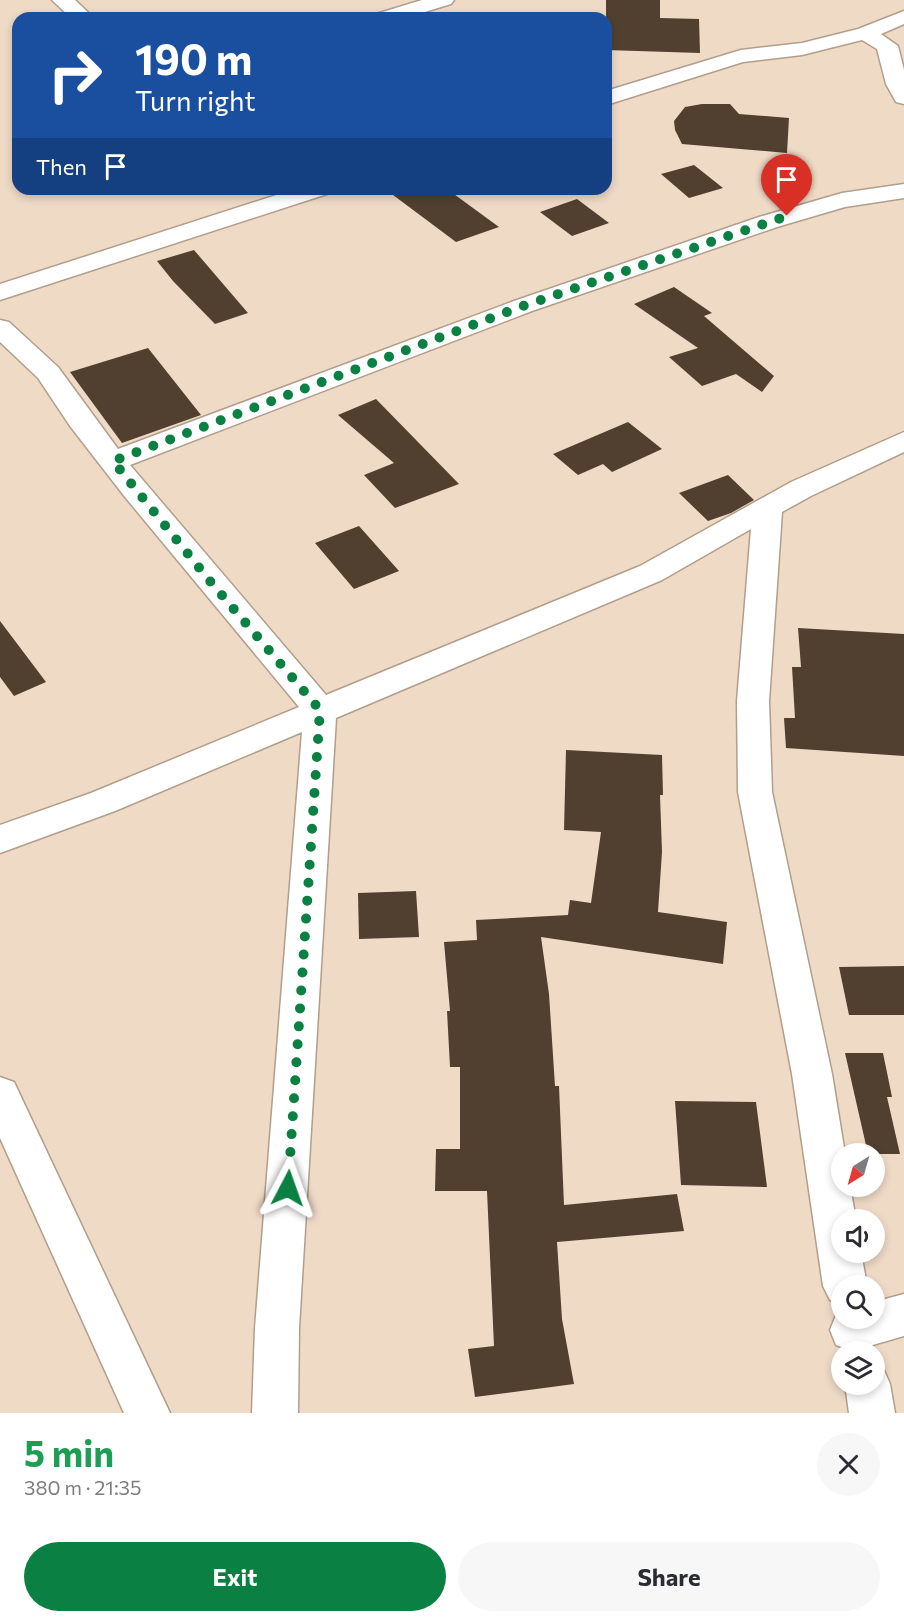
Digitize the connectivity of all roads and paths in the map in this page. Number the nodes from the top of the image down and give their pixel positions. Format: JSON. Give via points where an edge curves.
{"nodes":[{"id":1,"x":62,"y":0,"type":"edge"},
{"id":2,"x":444,"y":0,"type":"edge"},
{"id":3,"x":77,"y":12,"type":"edge"},
{"id":4,"x":403,"y":12,"type":"edge"},
{"id":5,"x":904,"y":16,"type":"edge"},
{"id":6,"x":865,"y":33,"type":"junction"},
{"id":7,"x":612,"y":96,"type":"edge"},
{"id":8,"x":904,"y":97,"type":"edge"},
{"id":9,"x":904,"y":191,"type":"edge"},
{"id":10,"x":272,"y":195,"type":"edge"},
{"id":11,"x":256,"y":197,"type":"edge"},
{"id":12,"x":0,"y":292,"type":"edge"},
{"id":13,"x":0,"y":328,"type":"edge"},
{"id":14,"x":904,"y":441,"type":"edge"},
{"id":15,"x":113,"y":461,"type":"junction"},
{"id":16,"x":768,"y":508,"type":"junction"},
{"id":17,"x":320,"y":710,"type":"junction"},
{"id":18,"x":0,"y":839,"type":"edge"},
{"id":19,"x":0,"y":1094,"type":"edge"},
{"id":20,"x":843,"y":1275,"type":"edge"},
{"id":21,"x":904,"y":1315,"type":"edge"},
{"id":22,"x":854,"y":1333,"type":"edge"},
{"id":23,"x":869,"y":1395,"type":"edge"},
{"id":24,"x":147,"y":1413,"type":"edge"},
{"id":25,"x":275,"y":1413,"type":"edge"},
{"id":26,"x":872,"y":1413,"type":"edge"}],
"edges":[{"from":1,"to":3,"type":"street"},
{"from":2,"to":4,"type":"street"},
{"from":5,"to":6,"type":"street"},
{"from":6,"to":7,"type":"street","via":[[802,49],[741,56]]},
{"from":6,"to":8,"type":"street","via":[[887,46]]},
{"from":9,"to":15,"type":"street","via":[[842,200],[757,226],[523,306]]},
{"from":10,"to":11,"type":"street"},
{"from":11,"to":12,"type":"street"},
{"from":13,"to":15,"type":"street","via":[[48,374]]},
{"from":14,"to":16,"type":"street"},
{"from":15,"to":17,"type":"street"},
{"from":16,"to":17,"type":"street","via":[[651,573]]},
{"from":16,"to":20,"type":"street","via":[[753,701],[754,792],[812,1074]]},
{"from":17,"to":18,"type":"street","via":[[103,802]]},
{"from":17,"to":25,"type":"street","via":[[277,1328]]},
{"from":19,"to":24,"type":"street"},
{"from":21,"to":22,"type":"street"},
{"from":23,"to":26,"type":"street"}]}
